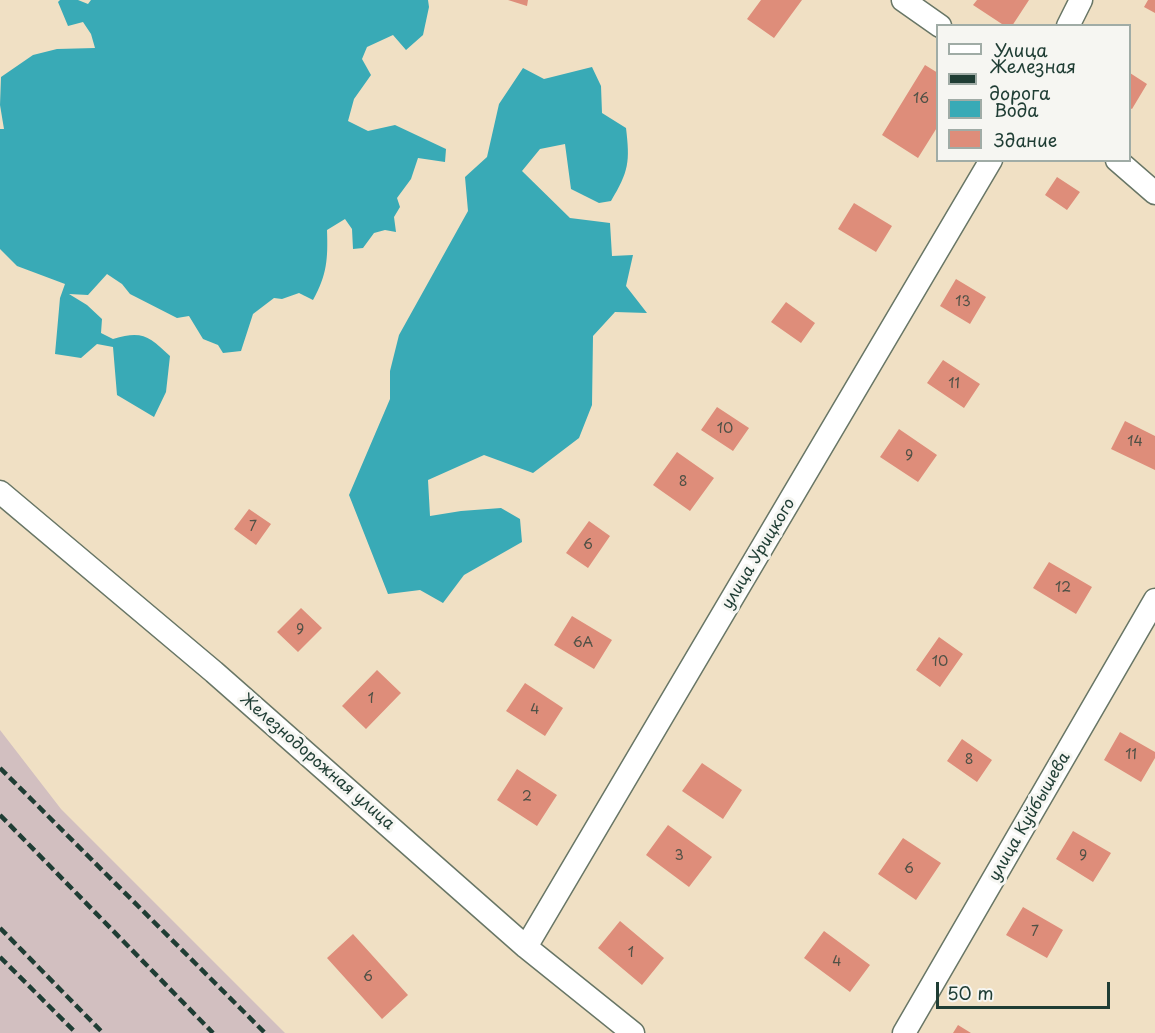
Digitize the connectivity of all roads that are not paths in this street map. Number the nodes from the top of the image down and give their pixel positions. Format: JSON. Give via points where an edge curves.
{"nodes":[{"id":1,"x":903,"y":0,"type":"edge"},
{"id":2,"x":1081,"y":0,"type":"edge"},
{"id":3,"x":937,"y":24,"type":"edge"},
{"id":4,"x":1069,"y":24,"type":"edge"},
{"id":5,"x":990,"y":162,"type":"edge"},
{"id":6,"x":1119,"y":162,"type":"edge"},
{"id":7,"x":1155,"y":193,"type":"edge"},
{"id":8,"x":0,"y":492,"type":"edge"},
{"id":9,"x":1155,"y":600,"type":"edge"},
{"id":10,"x":526,"y":947,"type":"junction"},
{"id":11,"x":633,"y":1033,"type":"edge"},
{"id":12,"x":904,"y":1033,"type":"edge"}],
"edges":[{"from":1,"to":3,"type":"street"},
{"from":2,"to":4,"type":"street"},
{"from":5,"to":10,"type":"street","name":"улица Урицкого"},
{"from":6,"to":7,"type":"street"},
{"from":8,"to":10,"type":"street","name":"Железнодорожная улица","via":[[214,672]]},
{"from":9,"to":12,"type":"street","name":"улица Куйбышева"},
{"from":10,"to":11,"type":"street","name":"Железнодорожная улица"}]}
